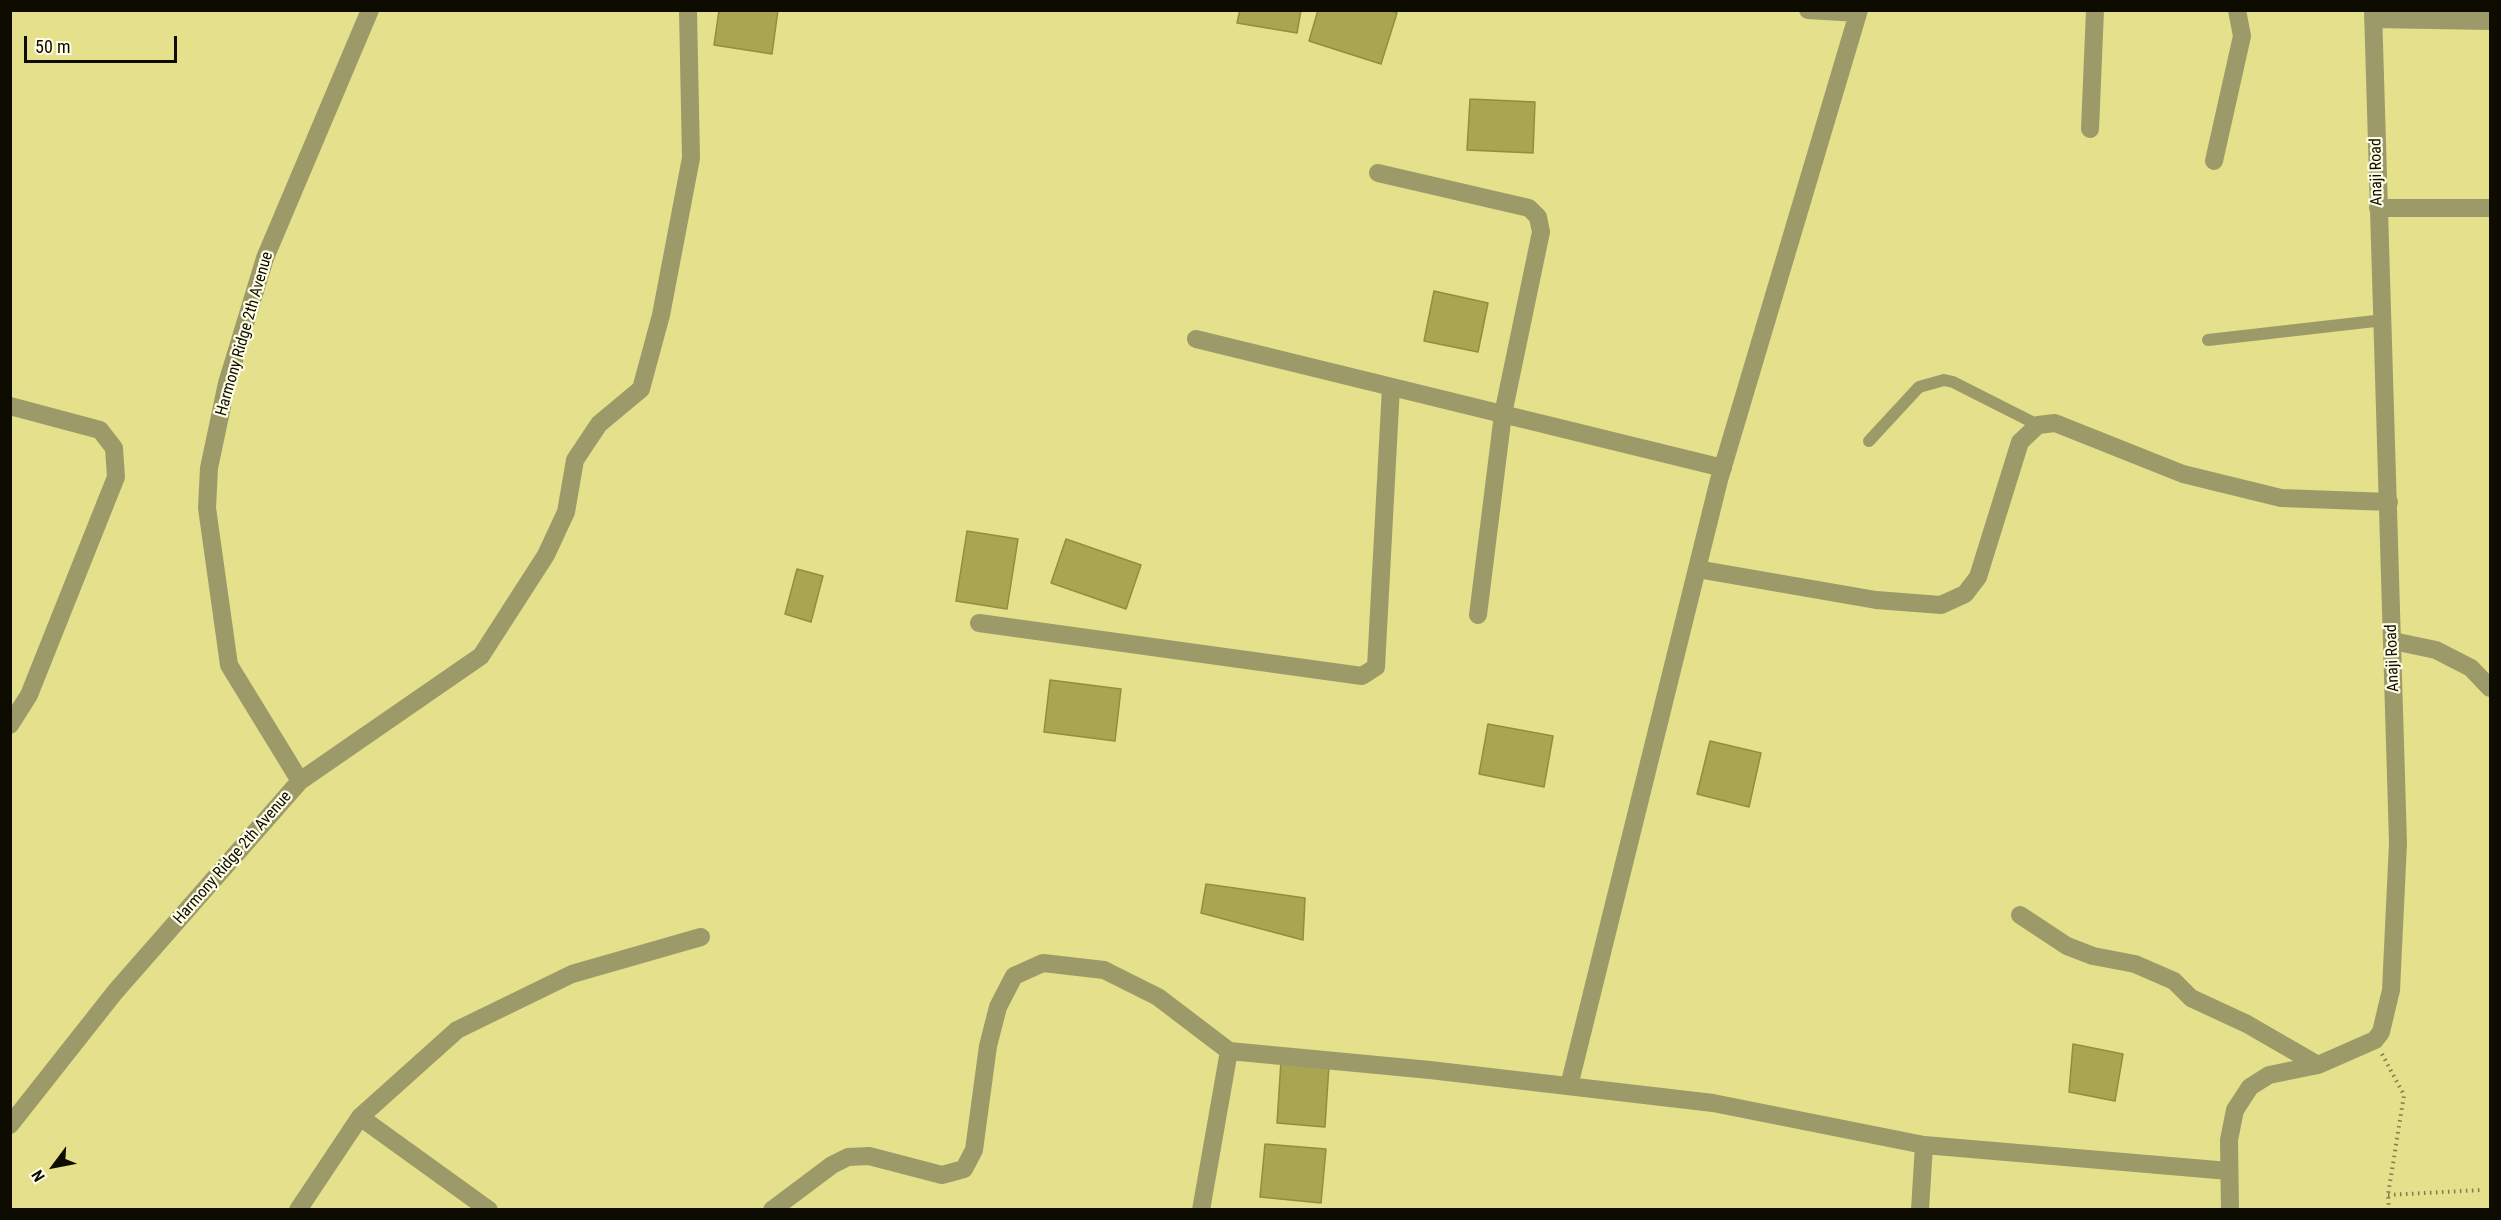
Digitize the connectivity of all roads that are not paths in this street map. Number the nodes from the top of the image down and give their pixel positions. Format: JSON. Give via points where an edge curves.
{"nodes":[{"id":1,"x":370,"y":10,"type":"edge"},
{"id":2,"x":688,"y":10,"type":"edge"},
{"id":3,"x":1808,"y":10,"type":"edge"},
{"id":4,"x":2095,"y":10,"type":"edge"},
{"id":5,"x":2237,"y":10,"type":"edge"},
{"id":6,"x":1858,"y":12,"type":"edge"},
{"id":7,"x":2373,"y":15,"type":"edge"},
{"id":8,"x":2490,"y":21,"type":"edge"},
{"id":9,"x":2090,"y":129,"type":"dead end"},
{"id":10,"x":2214,"y":161,"type":"dead end"},
{"id":11,"x":1378,"y":173,"type":"dead end"},
{"id":12,"x":2378,"y":208,"type":"junction"},
{"id":13,"x":2490,"y":208,"type":"edge"},
{"id":14,"x":2384,"y":320,"type":"junction"},
{"id":15,"x":1196,"y":339,"type":"dead end"},
{"id":16,"x":2208,"y":340,"type":"dead end"},
{"id":17,"x":1391,"y":387,"type":"junction"},
{"id":18,"x":10,"y":406,"type":"edge"},
{"id":19,"x":1503,"y":414,"type":"junction"},
{"id":20,"x":2038,"y":425,"type":"junction"},
{"id":21,"x":1869,"y":441,"type":"dead end"},
{"id":22,"x":1723,"y":468,"type":"junction"},
{"id":23,"x":2389,"y":502,"type":"junction"},
{"id":24,"x":1697,"y":569,"type":"junction"},
{"id":25,"x":1478,"y":615,"type":"dead end"},
{"id":26,"x":979,"y":623,"type":"dead end"},
{"id":27,"x":2393,"y":641,"type":"junction"},
{"id":28,"x":2490,"y":688,"type":"edge"},
{"id":29,"x":10,"y":725,"type":"edge"},
{"id":30,"x":300,"y":781,"type":"junction"},
{"id":31,"x":2020,"y":915,"type":"dead end"},
{"id":32,"x":701,"y":937,"type":"dead end"},
{"id":33,"x":1229,"y":1051,"type":"junction"},
{"id":34,"x":2318,"y":1065,"type":"junction"},
{"id":35,"x":1569,"y":1086,"type":"junction"},
{"id":36,"x":360,"y":1116,"type":"junction"},
{"id":37,"x":10,"y":1125,"type":"edge"},
{"id":38,"x":1924,"y":1145,"type":"junction"},
{"id":39,"x":2229,"y":1171,"type":"junction"},
{"id":40,"x":298,"y":1209,"type":"edge"},
{"id":41,"x":489,"y":1209,"type":"edge"},
{"id":42,"x":772,"y":1209,"type":"edge"},
{"id":43,"x":1201,"y":1209,"type":"edge"},
{"id":44,"x":1920,"y":1209,"type":"edge"},
{"id":45,"x":2230,"y":1209,"type":"edge"}],
"edges":[{"from":1,"to":30,"type":"street","name":"Harmony Ridge 2th Avenue","via":[[265,258],[227,383],[209,468],[207,508],[229,665]]},
{"from":2,"to":30,"type":"street","via":[[692,158],[662,315],[641,388],[599,424],[575,460],[566,512],[546,555],[482,656]]},
{"from":3,"to":6,"type":"street"},
{"from":4,"to":9,"type":"street"},
{"from":5,"to":10,"type":"street","via":[[2242,36]]},
{"from":6,"to":22,"type":"street"},
{"from":7,"to":8,"type":"street"},
{"from":7,"to":12,"type":"street","name":"Anaji Road"},
{"from":11,"to":19,"type":"street","via":[[1528,208],[1538,217],[1541,232]]},
{"from":12,"to":13,"type":"street"},
{"from":12,"to":14,"type":"street","name":"Anaji Road"},
{"from":14,"to":16,"type":"lane"},
{"from":14,"to":23,"type":"street","name":"Anaji Road"},
{"from":15,"to":17,"type":"street"},
{"from":17,"to":19,"type":"street"},
{"from":17,"to":26,"type":"street","via":[[1376,667],[1362,676]]},
{"from":18,"to":29,"type":"street","via":[[100,430],[114,447],[116,477],[29,694]]},
{"from":19,"to":22,"type":"street"},
{"from":19,"to":25,"type":"street"},
{"from":20,"to":21,"type":"lane","via":[[1944,380],[1919,387]]},
{"from":20,"to":23,"type":"street","via":[[2055,423],[2183,474],[2281,498]]},
{"from":20,"to":24,"type":"street","via":[[2020,442],[1978,576],[1965,594],[1941,605],[1876,600]]},
{"from":22,"to":24,"type":"street"},
{"from":23,"to":27,"type":"street","name":"Anaji Road"},
{"from":24,"to":35,"type":"street"},
{"from":27,"to":28,"type":"street","via":[[2436,650],[2471,668]]},
{"from":27,"to":34,"type":"street","name":"Anaji Road","via":[[2398,843],[2391,990],[2381,1032],[2375,1040]]},
{"from":30,"to":37,"type":"street","name":"Harmony Ridge 2th Avenue","via":[[115,992]]},
{"from":31,"to":34,"type":"street","via":[[2067,946],[2093,956],[2135,964],[2174,981],[2191,998],[2247,1024]]},
{"from":32,"to":36,"type":"street","via":[[572,974],[457,1030]]},
{"from":33,"to":35,"type":"street"},
{"from":33,"to":42,"type":"street","via":[[1158,998],[1104,970],[1043,963],[1014,976],[998,1006],[988,1046],[974,1150],[964,1168],[942,1175],[869,1156],[848,1157]]},
{"from":33,"to":43,"type":"street"},
{"from":34,"to":39,"type":"street","via":[[2269,1075],[2250,1087],[2235,1110],[2229,1140]]},
{"from":35,"to":38,"type":"street","via":[[1713,1103]]},
{"from":36,"to":40,"type":"street"},
{"from":36,"to":41,"type":"street"},
{"from":38,"to":39,"type":"street"},
{"from":38,"to":44,"type":"street"},
{"from":39,"to":45,"type":"street"}]}
